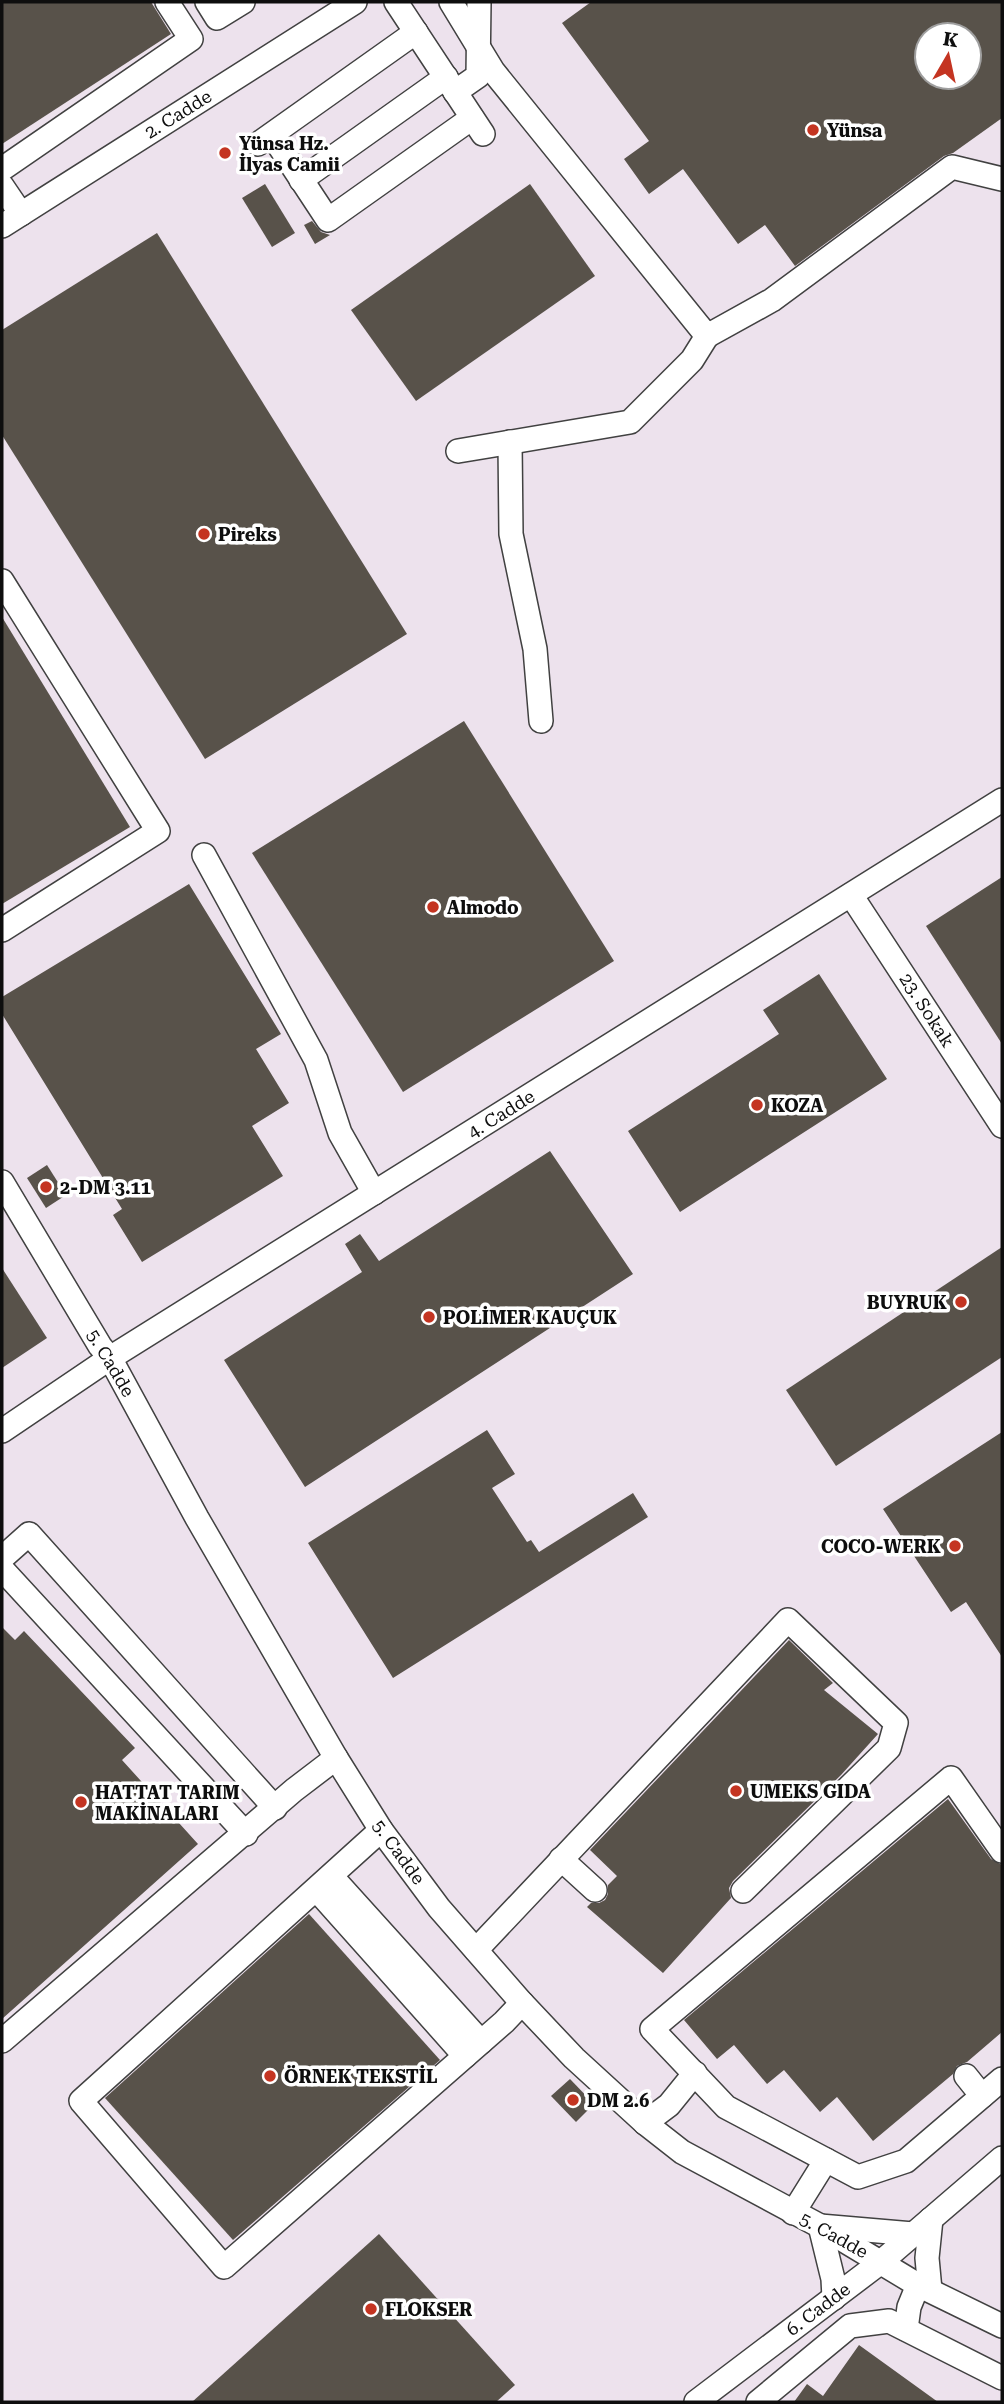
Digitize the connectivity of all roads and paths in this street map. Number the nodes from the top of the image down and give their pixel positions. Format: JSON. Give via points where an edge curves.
{"nodes":[{"id":1,"x":167,"y":2,"type":"edge"},
{"id":2,"x":207,"y":2,"type":"edge"},
{"id":3,"x":243,"y":2,"type":"edge"},
{"id":4,"x":355,"y":2,"type":"edge"},
{"id":5,"x":396,"y":2,"type":"edge"},
{"id":6,"x":451,"y":2,"type":"edge"},
{"id":7,"x":479,"y":2,"type":"edge"},
{"id":8,"x":416,"y":32,"type":"junction"},
{"id":9,"x":478,"y":47,"type":"junction"},
{"id":10,"x":451,"y":84,"type":"junction"},
{"id":11,"x":2,"y":169,"type":"edge"},
{"id":12,"x":1002,"y":179,"type":"edge"},
{"id":13,"x":301,"y":180,"type":"junction"},
{"id":14,"x":2,"y":186,"type":"edge"},
{"id":15,"x":11,"y":220,"type":"edge"},
{"id":16,"x":707,"y":335,"type":"junction"},
{"id":17,"x":510,"y":442,"type":"junction"},
{"id":18,"x":458,"y":451,"type":"dead end"},
{"id":19,"x":2,"y":581,"type":"edge"},
{"id":20,"x":541,"y":721,"type":"dead end"},
{"id":21,"x":1002,"y":800,"type":"edge"},
{"id":22,"x":204,"y":855,"type":"dead end"},
{"id":23,"x":851,"y":895,"type":"junction"},
{"id":24,"x":2,"y":930,"type":"edge"},
{"id":25,"x":1002,"y":1126,"type":"edge"},
{"id":26,"x":2,"y":1182,"type":"edge"},
{"id":27,"x":374,"y":1193,"type":"junction"},
{"id":28,"x":110,"y":1358,"type":"junction"},
{"id":29,"x":2,"y":1431,"type":"edge"},
{"id":30,"x":2,"y":1558,"type":"edge"},
{"id":31,"x":2,"y":1569,"type":"edge"},
{"id":32,"x":336,"y":1758,"type":"junction"},
{"id":33,"x":275,"y":1808,"type":"junction"},
{"id":34,"x":382,"y":1830,"type":"junction"},
{"id":35,"x":246,"y":1833,"type":"junction"},
{"id":36,"x":1002,"y":1851,"type":"edge"},
{"id":37,"x":561,"y":1859,"type":"junction"},
{"id":38,"x":324,"y":1883,"type":"junction"},
{"id":39,"x":596,"y":1890,"type":"dead end"},
{"id":40,"x":743,"y":1891,"type":"dead end"},
{"id":41,"x":476,"y":1950,"type":"junction"},
{"id":42,"x":522,"y":2003,"type":"junction"},
{"id":43,"x":2,"y":2041,"type":"edge"},
{"id":44,"x":473,"y":2049,"type":"junction"},
{"id":45,"x":695,"y":2073,"type":"junction"},
{"id":46,"x":965,"y":2076,"type":"dead end"},
{"id":47,"x":1002,"y":2079,"type":"edge"},
{"id":48,"x":982,"y":2096,"type":"junction"},
{"id":49,"x":645,"y":2123,"type":"junction"},
{"id":50,"x":1002,"y":2158,"type":"edge"},
{"id":51,"x":826,"y":2161,"type":"junction"},
{"id":52,"x":793,"y":2213,"type":"junction"},
{"id":53,"x":931,"y":2219,"type":"junction"},
{"id":54,"x":820,"y":2226,"type":"junction"},
{"id":55,"x":914,"y":2234,"type":"junction"},
{"id":56,"x":881,"y":2262,"type":"junction"},
{"id":57,"x":924,"y":2288,"type":"junction"},
{"id":58,"x":834,"y":2298,"type":"junction"},
{"id":59,"x":1002,"y":2326,"type":"edge"},
{"id":60,"x":906,"y":2329,"type":"junction"},
{"id":61,"x":1002,"y":2378,"type":"edge"},
{"id":62,"x":696,"y":2402,"type":"edge"},
{"id":63,"x":758,"y":2402,"type":"edge"}],
"edges":[{"from":1,"to":11,"type":"street","via":[[191,40]]},
{"from":2,"to":3,"type":"street","via":[[217,18]]},
{"from":4,"to":15,"type":"street","name":"2. Cadde"},
{"from":5,"to":8,"type":"street"},
{"from":6,"to":9,"type":"street"},
{"from":7,"to":9,"type":"street"},
{"from":8,"to":10,"type":"street"},
{"from":8,"to":13,"type":"street","via":[[265,140]]},
{"from":9,"to":10,"type":"street","via":[[478,76]]},
{"from":9,"to":16,"type":"street"},
{"from":10,"to":13,"type":"street"},
{"from":10,"to":13,"type":"street","via":[[478,126],[328,220]]},
{"from":12,"to":16,"type":"street","via":[[952,167],[772,300]]},
{"from":14,"to":15,"type":"street"},
{"from":16,"to":17,"type":"street","via":[[692,360],[630,422]]},
{"from":17,"to":18,"type":"street"},
{"from":17,"to":20,"type":"street","via":[[511,534],[535,649]]},
{"from":19,"to":24,"type":"street","via":[[158,831]]},
{"from":21,"to":23,"type":"street","name":"4. Cadde"},
{"from":22,"to":27,"type":"street","via":[[316,1060],[340,1132]]},
{"from":23,"to":25,"type":"street","name":"23. Sokak"},
{"from":23,"to":27,"type":"street","name":"4. Cadde"},
{"from":26,"to":28,"type":"street","name":"5. Cadde"},
{"from":27,"to":28,"type":"street","name":"4. Cadde"},
{"from":28,"to":29,"type":"street","name":"4. Cadde"},
{"from":28,"to":32,"type":"street","name":"5. Cadde"},
{"from":30,"to":33,"type":"street","via":[[29,1534]]},
{"from":31,"to":35,"type":"street"},
{"from":32,"to":33,"type":"street"},
{"from":32,"to":34,"type":"street","name":"5. Cadde"},
{"from":33,"to":35,"type":"street"},
{"from":34,"to":38,"type":"street"},
{"from":34,"to":41,"type":"street","name":"5. Cadde"},
{"from":35,"to":43,"type":"street"},
{"from":36,"to":45,"type":"street","via":[[951,1778],[652,2029]]},
{"from":37,"to":39,"type":"street"},
{"from":37,"to":40,"type":"street","via":[[788,1620],[896,1723],[889,1748]]},
{"from":37,"to":41,"type":"street"},
{"from":38,"to":44,"type":"street"},
{"from":38,"to":44,"type":"street","via":[[81,2101],[224,2267]]},
{"from":41,"to":42,"type":"street","name":"5. Cadde"},
{"from":42,"to":44,"type":"street"},
{"from":42,"to":49,"type":"street","name":"5. Cadde"},
{"from":45,"to":49,"type":"street","via":[[669,2105]]},
{"from":45,"to":51,"type":"street","via":[[726,2106]]},
{"from":46,"to":48,"type":"street"},
{"from":47,"to":48,"type":"street"},
{"from":48,"to":51,"type":"street","via":[[906,2161],[858,2177]]},
{"from":49,"to":52,"type":"street","name":"5. Cadde","via":[[682,2152]]},
{"from":50,"to":53,"type":"street","name":"6. Cadde"},
{"from":51,"to":52,"type":"street"},
{"from":52,"to":54,"type":"street","name":"5. Cadde"},
{"from":53,"to":55,"type":"street","name":"6. Cadde"},
{"from":53,"to":57,"type":"street"},
{"from":54,"to":55,"type":"street"},
{"from":54,"to":56,"type":"street","name":"5. Cadde"},
{"from":54,"to":58,"type":"street"},
{"from":55,"to":56,"type":"street","name":"6. Cadde"},
{"from":56,"to":57,"type":"street","name":"5. Cadde"},
{"from":56,"to":58,"type":"street","name":"6. Cadde"},
{"from":57,"to":59,"type":"street","name":"5. Cadde"},
{"from":57,"to":60,"type":"street","via":[[909,2307]]},
{"from":58,"to":62,"type":"street","name":"6. Cadde"},
{"from":60,"to":61,"type":"street"},
{"from":60,"to":63,"type":"street","via":[[889,2320],[850,2326]]}]}
